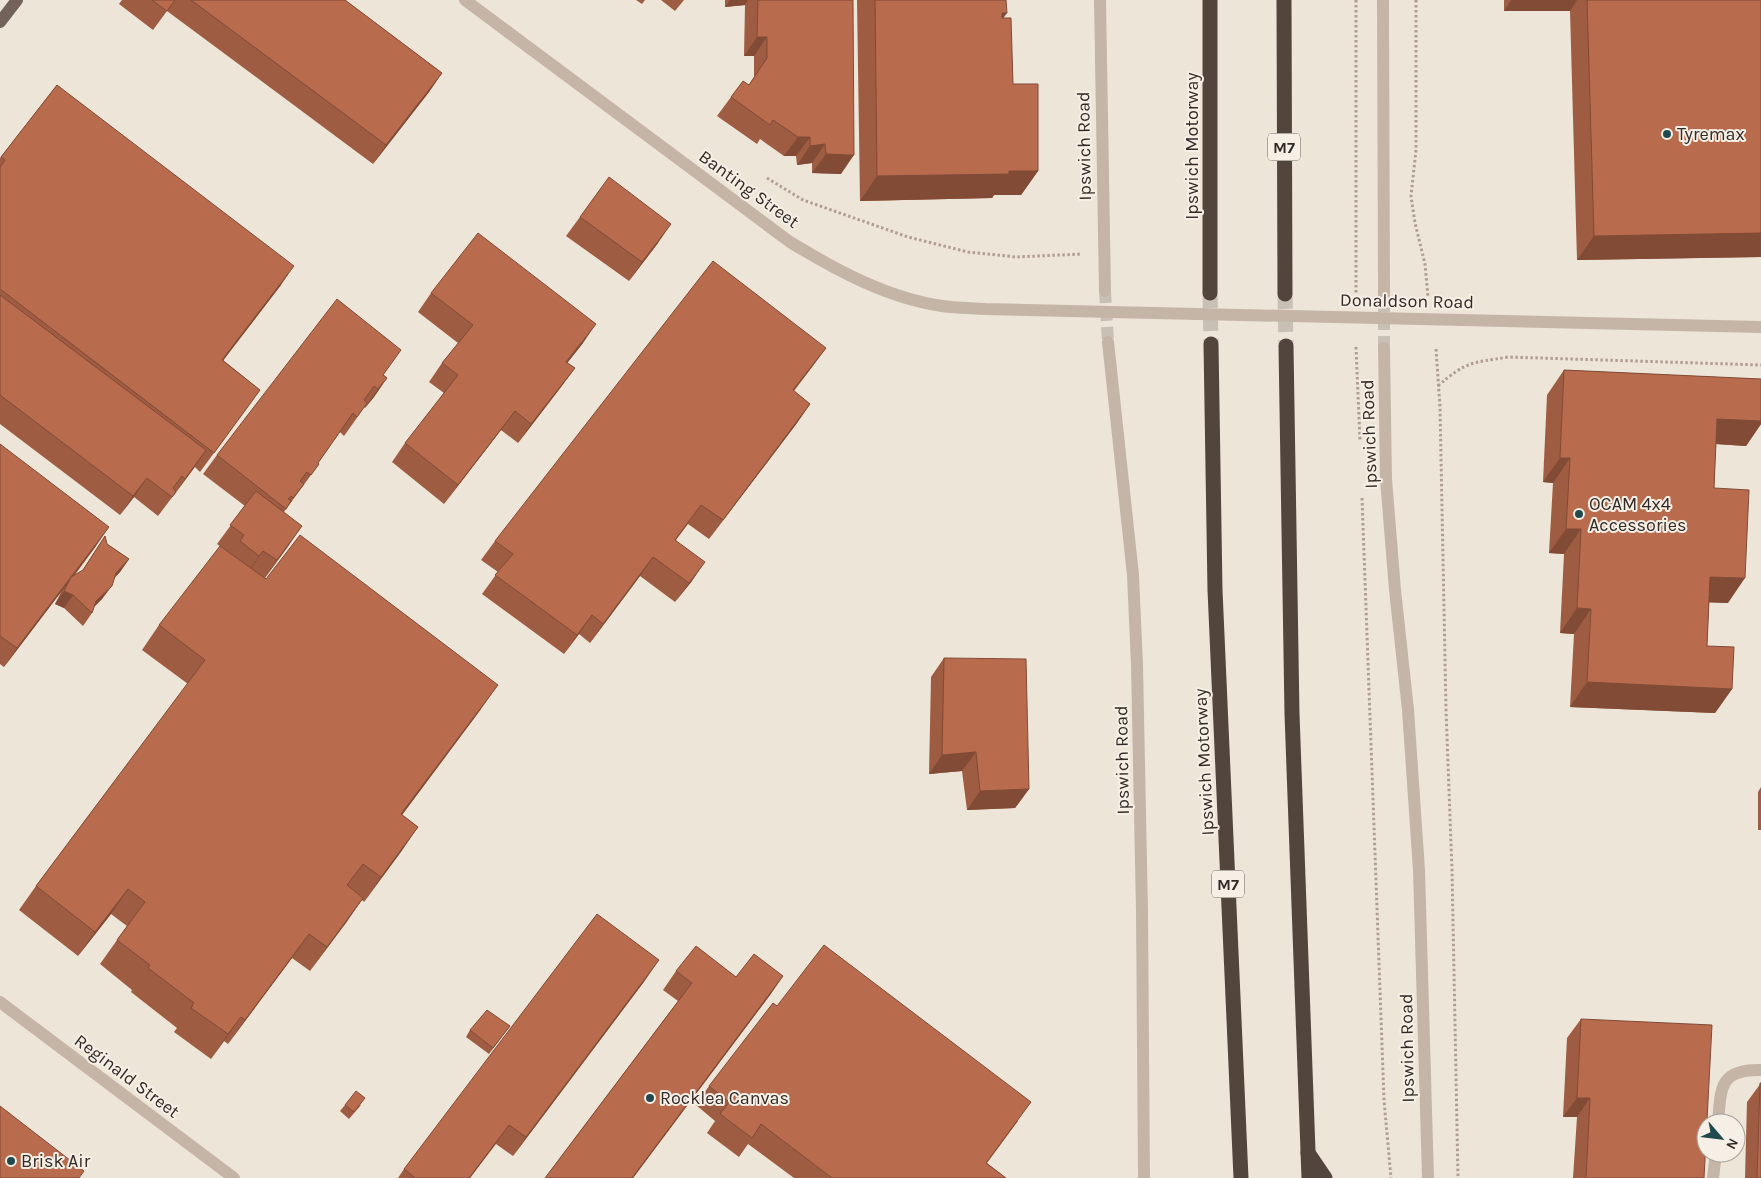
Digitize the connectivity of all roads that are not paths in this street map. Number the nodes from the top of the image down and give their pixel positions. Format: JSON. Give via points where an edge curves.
{"nodes":[{"id":1,"x":17,"y":0,"type":"edge"},
{"id":2,"x":465,"y":0,"type":"edge"},
{"id":3,"x":1100,"y":0,"type":"edge"},
{"id":4,"x":1210,"y":0,"type":"edge"},
{"id":5,"x":1284,"y":0,"type":"edge"},
{"id":6,"x":1383,"y":0,"type":"edge"},
{"id":7,"x":0,"y":22,"type":"edge"},
{"id":8,"x":1105,"y":291,"type":"tunnel mouth"},
{"id":9,"x":1210,"y":293,"type":"tunnel mouth"},
{"id":10,"x":1285,"y":294,"type":"tunnel mouth"},
{"id":11,"x":1384,"y":296,"type":"tunnel mouth"},
{"id":12,"x":1052,"y":310,"type":"joint"},
{"id":13,"x":1761,"y":327,"type":"edge"},
{"id":14,"x":1108,"y":342,"type":"tunnel mouth"},
{"id":15,"x":1211,"y":344,"type":"tunnel mouth"},
{"id":16,"x":1286,"y":346,"type":"tunnel mouth"},
{"id":17,"x":1384,"y":348,"type":"tunnel mouth"},
{"id":18,"x":0,"y":1002,"type":"edge"},
{"id":19,"x":1761,"y":1070,"type":"edge"},
{"id":20,"x":1719,"y":1113,"type":"edge"},
{"id":21,"x":1308,"y":1153,"type":"junction"},
{"id":22,"x":1715,"y":1163,"type":"edge"},
{"id":23,"x":234,"y":1178,"type":"edge"},
{"id":24,"x":1144,"y":1178,"type":"edge"},
{"id":25,"x":1241,"y":1178,"type":"edge"},
{"id":26,"x":1309,"y":1178,"type":"edge"},
{"id":27,"x":1325,"y":1178,"type":"edge"},
{"id":28,"x":1428,"y":1178,"type":"edge"},
{"id":29,"x":1714,"y":1178,"type":"edge"}],
"edges":[{"from":1,"to":7,"type":"main road"},
{"from":2,"to":12,"type":"street","name":"Banting Street","via":[[790,242],[825,263],[904,297],[942,306]]},
{"from":3,"to":8,"type":"street","name":"Ipswich Road"},
{"from":4,"to":9,"type":"highway","name":"Ipswich Motorway"},
{"from":5,"to":10,"type":"highway","number":"M7"},
{"from":6,"to":11,"type":"street"},
{"from":12,"to":13,"type":"street","name":"Donaldson Road"},
{"from":14,"to":24,"type":"street","name":"Ipswich Road","via":[[1133,575],[1137,665]]},
{"from":15,"to":25,"type":"highway","name":"Ipswich Motorway","number":"M7","via":[[1215,590]]},
{"from":16,"to":21,"type":"highway","via":[[1292,714]]},
{"from":17,"to":28,"type":"street","name":"Ipswich Road","via":[[1386,479],[1419,870]]},
{"from":18,"to":23,"type":"street","name":"Reginald Street"},
{"from":19,"to":20,"type":"street","via":[[1742,1070],[1728,1077],[1722,1090]]},
{"from":21,"to":26,"type":"highway"},
{"from":21,"to":27,"type":"highway"},
{"from":22,"to":29,"type":"street"}]}
